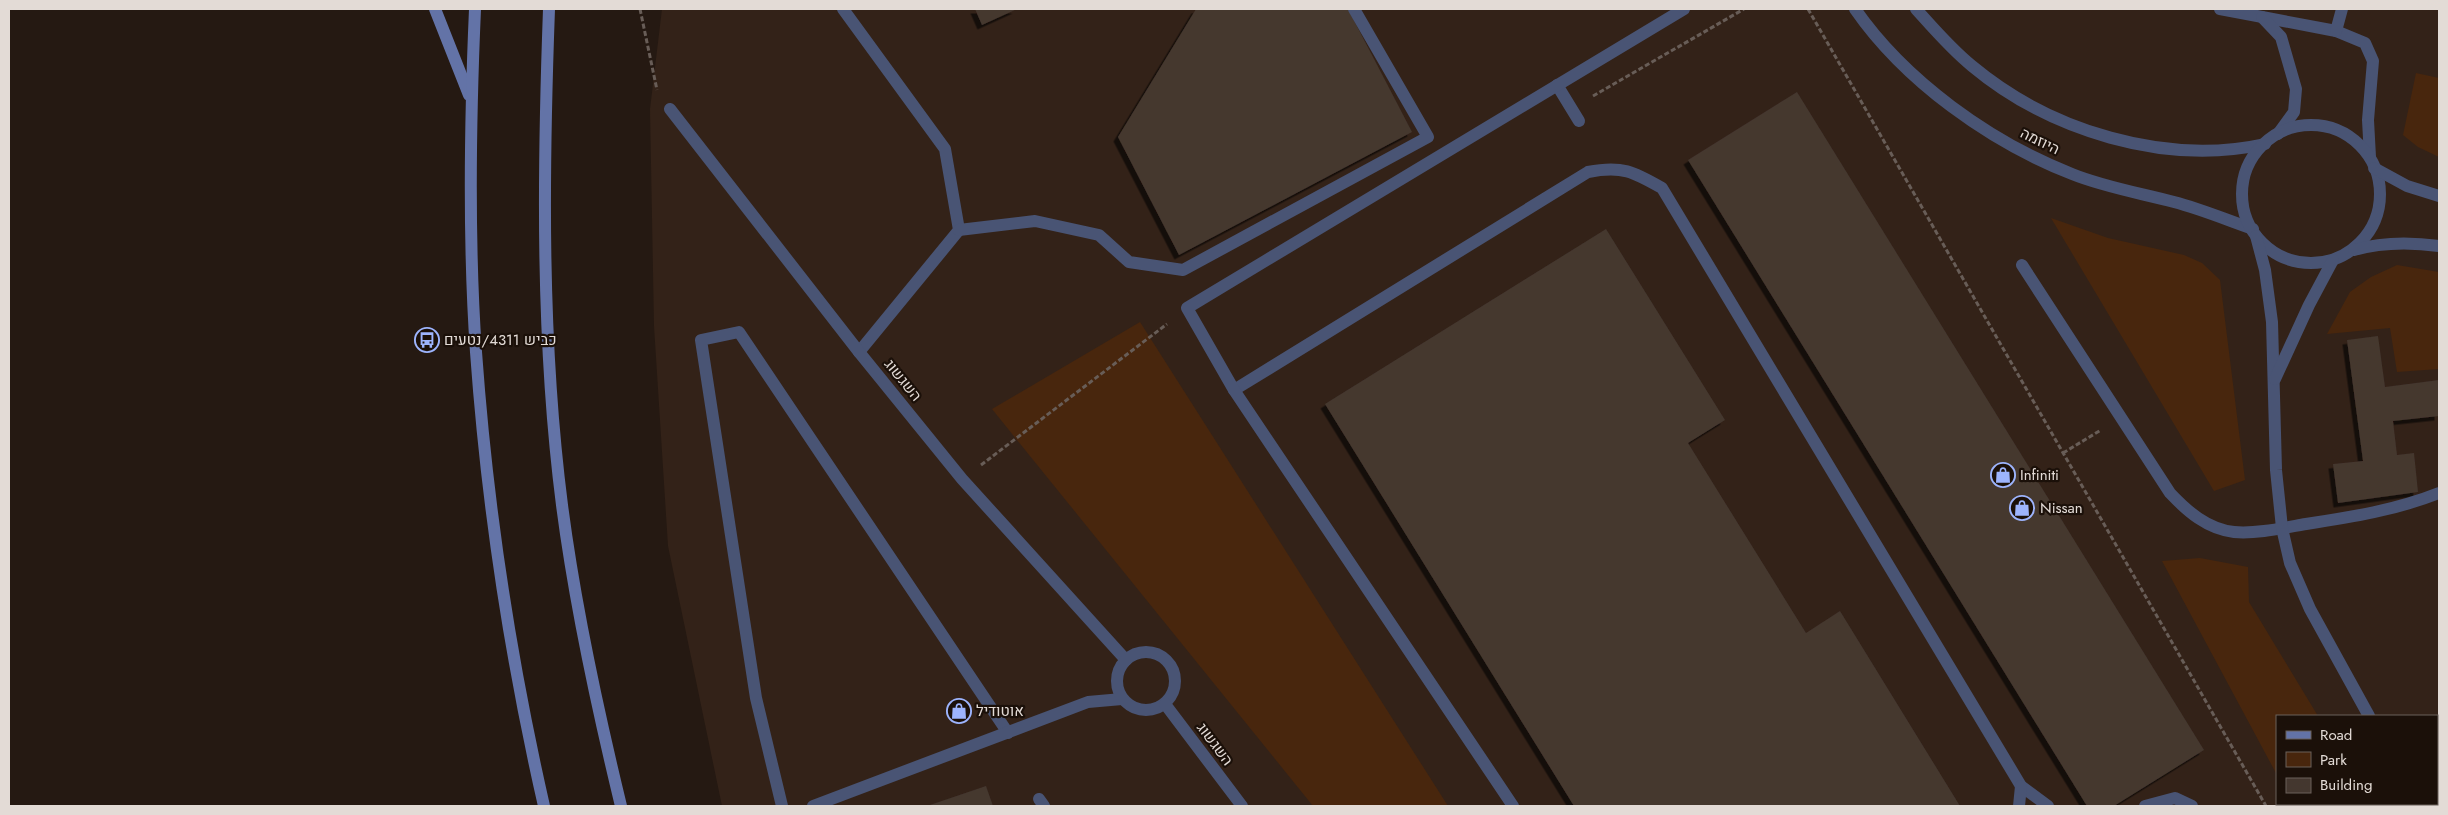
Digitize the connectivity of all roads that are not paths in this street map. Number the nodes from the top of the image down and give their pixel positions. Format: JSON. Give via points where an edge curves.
{"nodes":[{"id":1,"x":435,"y":9,"type":"edge"},
{"id":2,"x":475,"y":9,"type":"edge"},
{"id":3,"x":550,"y":9,"type":"edge"},
{"id":4,"x":843,"y":9,"type":"edge"},
{"id":5,"x":1354,"y":9,"type":"edge"},
{"id":6,"x":1684,"y":9,"type":"edge"},
{"id":7,"x":1855,"y":9,"type":"edge"},
{"id":8,"x":1916,"y":9,"type":"edge"},
{"id":9,"x":2220,"y":9,"type":"edge"},
{"id":10,"x":2342,"y":9,"type":"edge"},
{"id":11,"x":2262,"y":17,"type":"junction"},
{"id":12,"x":2336,"y":31,"type":"junction"},
{"id":13,"x":1557,"y":85,"type":"junction"},
{"id":14,"x":471,"y":100,"type":"junction"},
{"id":15,"x":670,"y":109,"type":"dead end"},
{"id":16,"x":1579,"y":121,"type":"dead end"},
{"id":17,"x":2278,"y":134,"type":"junction"},
{"id":18,"x":2265,"y":144,"type":"junction"},
{"id":19,"x":2372,"y":162,"type":"junction"},
{"id":20,"x":2439,"y":196,"type":"edge"},
{"id":21,"x":958,"y":230,"type":"junction"},
{"id":22,"x":2254,"y":233,"type":"junction"},
{"id":23,"x":2439,"y":246,"type":"edge"},
{"id":24,"x":2352,"y":251,"type":"junction"},
{"id":25,"x":2333,"y":260,"type":"junction"},
{"id":26,"x":2022,"y":264,"type":"dead end"},
{"id":27,"x":859,"y":352,"type":"junction"},
{"id":28,"x":2273,"y":384,"type":"junction"},
{"id":29,"x":1234,"y":390,"type":"junction"},
{"id":30,"x":2439,"y":493,"type":"edge"},
{"id":31,"x":2282,"y":528,"type":"junction"},
{"id":32,"x":1126,"y":660,"type":"junction"},
{"id":33,"x":1122,"y":699,"type":"junction"},
{"id":34,"x":1166,"y":704,"type":"junction"},
{"id":35,"x":2368,"y":715,"type":"edge"},
{"id":36,"x":1008,"y":733,"type":"junction"},
{"id":37,"x":2021,"y":786,"type":"junction"},
{"id":38,"x":1241,"y":805,"type":"edge"},
{"id":39,"x":544,"y":806,"type":"edge"},
{"id":40,"x":621,"y":806,"type":"edge"},
{"id":41,"x":782,"y":806,"type":"edge"},
{"id":42,"x":813,"y":806,"type":"edge"},
{"id":43,"x":1513,"y":806,"type":"edge"},
{"id":44,"x":2019,"y":806,"type":"edge"},
{"id":45,"x":2048,"y":806,"type":"edge"},
{"id":46,"x":2145,"y":806,"type":"edge"},
{"id":47,"x":2192,"y":806,"type":"edge"}],
"edges":[{"from":1,"to":14,"type":"main road"},
{"from":2,"to":14,"type":"main road"},
{"from":3,"to":40,"type":"main road","via":[[546,235],[551,377],[561,495],[580,610]]},
{"from":4,"to":21,"type":"street","via":[[945,149]]},
{"from":5,"to":21,"type":"street","via":[[1428,137],[1183,270],[1130,262],[1099,235],[1035,221]]},
{"from":6,"to":13,"type":"street"},
{"from":7,"to":22,"type":"street","name":"היוזמה","via":[[1895,57],[1995,137],[2073,175],[2177,202]]},
{"from":8,"to":18,"type":"street","name":"היוזמה","via":[[1972,66],[2026,103],[2053,116],[2113,138],[2147,146],[2210,151]]},
{"from":9,"to":11,"type":"street"},
{"from":10,"to":12,"type":"street"},
{"from":11,"to":12,"type":"street"},
{"from":11,"to":17,"type":"street","via":[[2281,37],[2296,89],[2294,112]]},
{"from":12,"to":19,"type":"street","via":[[2365,43],[2374,61],[2368,120]]},
{"from":13,"to":16,"type":"street"},
{"from":13,"to":29,"type":"street","via":[[1187,308]]},
{"from":14,"to":39,"type":"main road","via":[[476,351],[486,456],[511,642]]},
{"from":15,"to":27,"type":"street","name":"השגשוג"},
{"from":17,"to":18,"type":"street"},
{"from":17,"to":19,"type":"street","via":[[2309,125],[2332,128],[2353,139]]},
{"from":18,"to":22,"type":"street","via":[[2252,159],[2242,196],[2246,217]]},
{"from":19,"to":20,"type":"street","via":[[2407,186]]},
{"from":19,"to":24,"type":"street","via":[[2379,179],[2380,203],[2376,220],[2367,236]]},
{"from":21,"to":27,"type":"street"},
{"from":22,"to":25,"type":"street","via":[[2272,251],[2291,260],[2312,264]]},
{"from":22,"to":28,"type":"street","via":[[2265,270],[2272,322]]},
{"from":23,"to":24,"type":"street","via":[[2398,244]]},
{"from":24,"to":25,"type":"street"},
{"from":25,"to":28,"type":"street","via":[[2308,305]]},
{"from":26,"to":31,"type":"street","via":[[2170,493],[2189,514],[2233,532]]},
{"from":27,"to":32,"type":"street","name":"השגשוג","via":[[962,479]]},
{"from":28,"to":31,"type":"street"},
{"from":29,"to":37,"type":"street","via":[[1588,172],[1605,168],[1635,172],[1662,188]]},
{"from":29,"to":43,"type":"street"},
{"from":30,"to":31,"type":"street","via":[[2376,513]]},
{"from":31,"to":35,"type":"street","via":[[2290,563],[2310,608]]},
{"from":32,"to":33,"type":"street","via":[[1116,681]]},
{"from":32,"to":34,"type":"street","via":[[1139,652],[1149,652],[1166,660],[1175,677],[1175,687]]},
{"from":33,"to":34,"type":"street","via":[[1129,706],[1147,711]]},
{"from":33,"to":36,"type":"street","via":[[1088,702]]},
{"from":34,"to":38,"type":"street","name":"השגשוג"},
{"from":36,"to":41,"type":"street","via":[[740,332],[701,340],[756,698]]},
{"from":36,"to":42,"type":"street"},
{"from":37,"to":44,"type":"street"},
{"from":37,"to":45,"type":"street"},
{"from":46,"to":47,"type":"street","via":[[2175,798]]}]}
